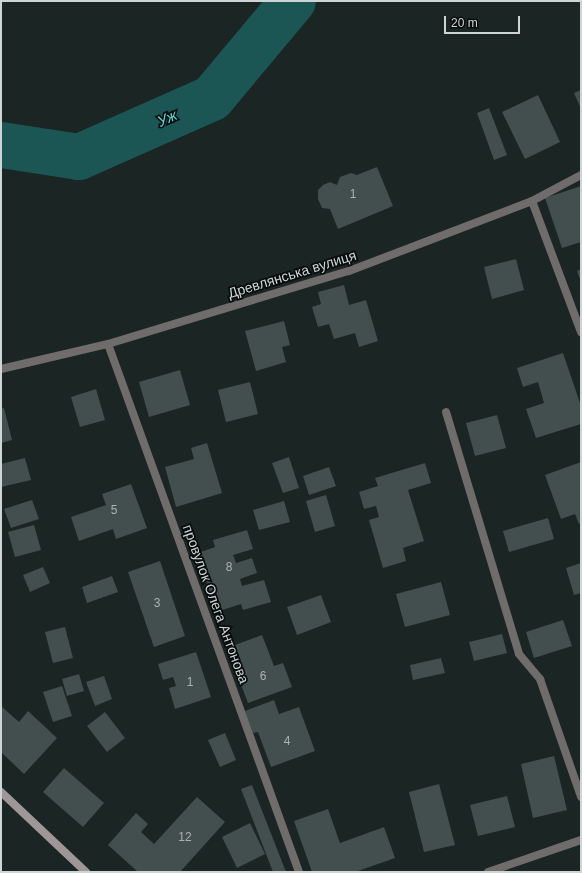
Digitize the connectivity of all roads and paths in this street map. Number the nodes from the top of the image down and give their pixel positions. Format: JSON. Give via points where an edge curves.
{"nodes":[{"id":1,"x":581,"y":175,"type":"edge"},
{"id":2,"x":532,"y":201,"type":"junction"},
{"id":3,"x":581,"y":332,"type":"edge"},
{"id":4,"x":108,"y":344,"type":"junction"},
{"id":5,"x":1,"y":369,"type":"edge"},
{"id":6,"x":446,"y":412,"type":"dead end"},
{"id":7,"x":1,"y":792,"type":"edge"},
{"id":8,"x":581,"y":797,"type":"edge"},
{"id":9,"x":581,"y":840,"type":"edge"},
{"id":10,"x":86,"y":872,"type":"edge"},
{"id":11,"x":299,"y":872,"type":"edge"},
{"id":12,"x":488,"y":872,"type":"edge"}],
"edges":[{"from":1,"to":2,"type":"street","name":"Древлянська вулиця"},
{"from":2,"to":3,"type":"street"},
{"from":2,"to":4,"type":"street","name":"Древлянська вулиця","via":[[349,271]]},
{"from":4,"to":5,"type":"street","name":"Древлянська вулиця"},
{"from":4,"to":11,"type":"street","name":"провулок Олега Антонова"},
{"from":6,"to":8,"type":"street","via":[[519,654],[540,679]]},
{"from":7,"to":10,"type":"street"},
{"from":9,"to":12,"type":"street"}]}
